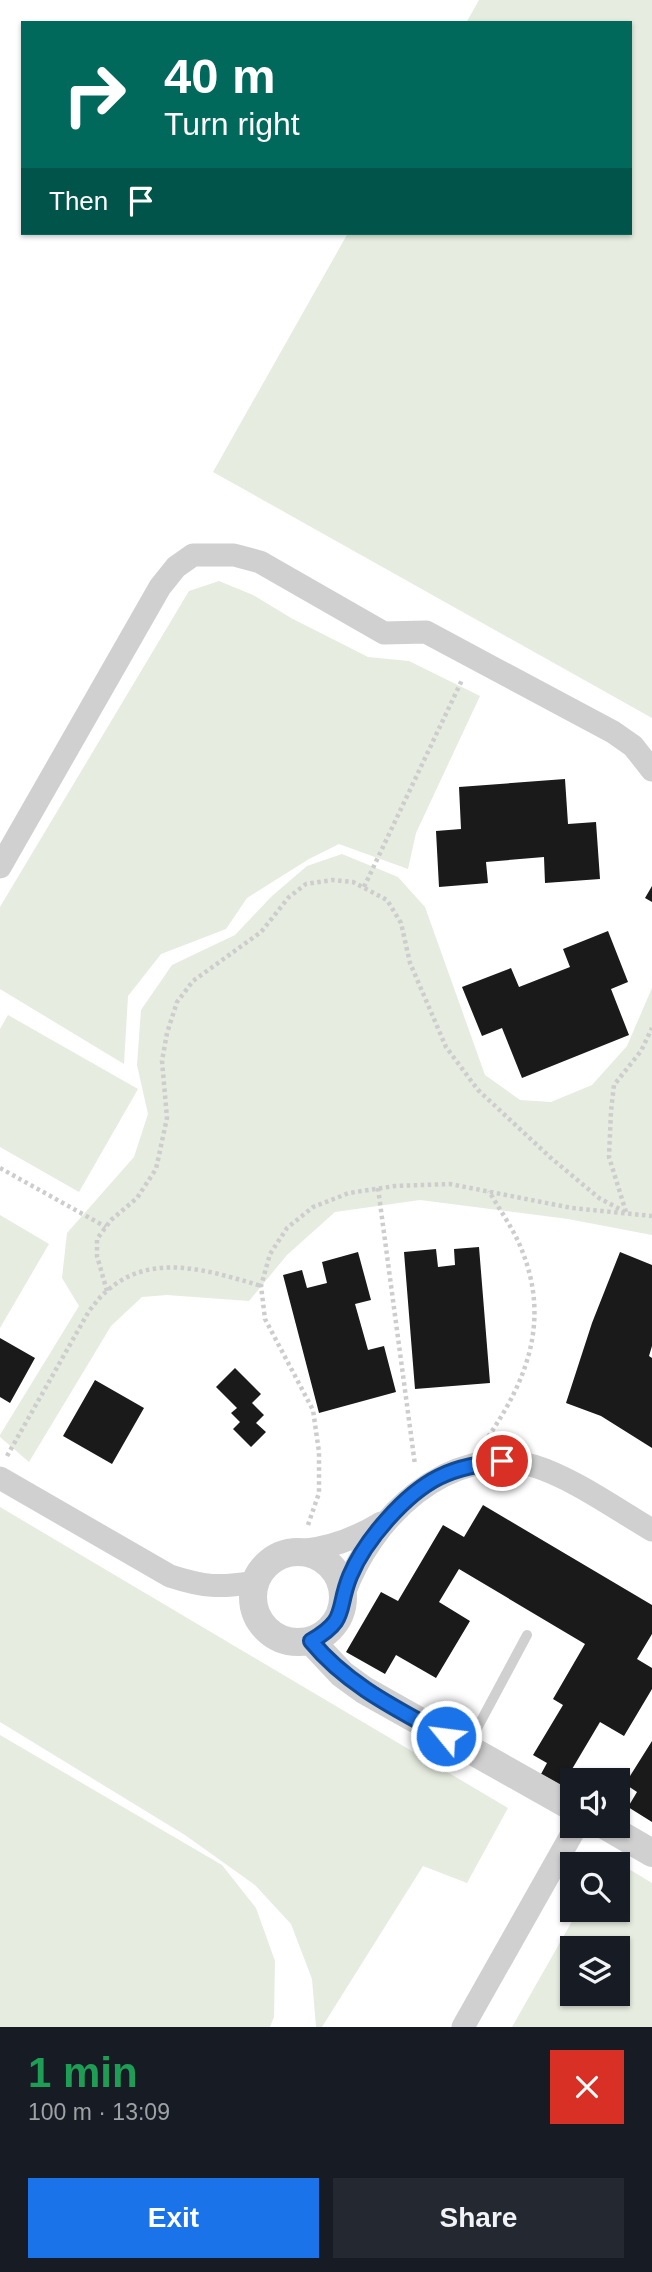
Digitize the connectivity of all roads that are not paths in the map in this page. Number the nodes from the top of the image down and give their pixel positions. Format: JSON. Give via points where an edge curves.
{"nodes":[{"id":1,"x":652,"y":770,"type":"edge"},
{"id":2,"x":0,"y":867,"type":"edge"},
{"id":3,"x":3,"y":1468,"type":"edge"},
{"id":4,"x":392,"y":1515,"type":"junction"},
{"id":5,"x":652,"y":1530,"type":"edge"},
{"id":6,"x":300,"y":1551,"type":"junction"},
{"id":7,"x":255,"y":1582,"type":"junction"},
{"id":8,"x":344,"y":1594,"type":"junction"},
{"id":9,"x":527,"y":1635,"type":"dead end"},
{"id":10,"x":311,"y":1641,"type":"junction"},
{"id":11,"x":466,"y":1748,"type":"junction"},
{"id":12,"x":560,"y":1800,"type":"edge"},
{"id":13,"x":570,"y":1838,"type":"edge"},
{"id":14,"x":626,"y":1838,"type":"edge"},
{"id":15,"x":652,"y":1853,"type":"edge"},
{"id":16,"x":463,"y":2027,"type":"edge"}],
"edges":[{"from":1,"to":2,"type":"street","via":[[633,746],[613,732],[426,632],[384,633],[260,562],[234,555],[193,555],[160,587]]},
{"from":3,"to":7,"type":"street","via":[[170,1576],[224,1587]]},
{"from":4,"to":5,"type":"street","via":[[438,1478],[467,1466],[502,1461],[559,1476]]},
{"from":4,"to":6,"type":"street","via":[[338,1544]]},
{"from":4,"to":8,"type":"street","via":[[360,1556]]},
{"from":6,"to":7,"type":"street","via":[[270,1560]]},
{"from":6,"to":8,"type":"street","via":[[328,1562],[340,1578]]},
{"from":7,"to":10,"type":"street","via":[[252,1602],[265,1629],[278,1639]]},
{"from":8,"to":10,"type":"street","via":[[338,1618]]},
{"from":9,"to":11,"type":"lane"},
{"from":10,"to":11,"type":"street","via":[[363,1690]]},
{"from":11,"to":12,"type":"street"},
{"from":13,"to":16,"type":"street"},
{"from":14,"to":15,"type":"street"}]}
